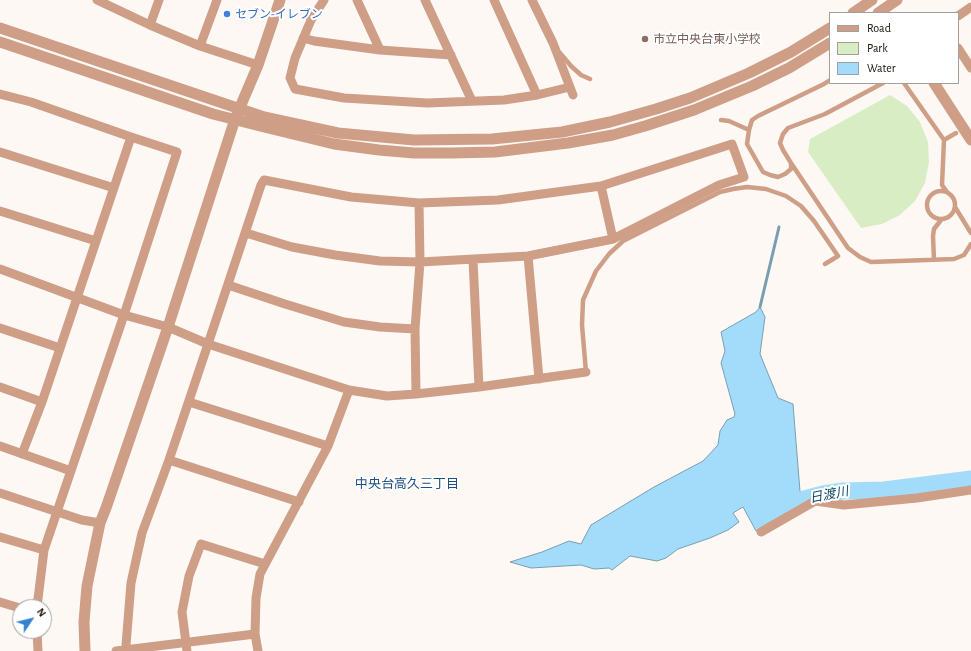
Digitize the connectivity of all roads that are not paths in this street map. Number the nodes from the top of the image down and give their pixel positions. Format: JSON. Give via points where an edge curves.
{"nodes":[{"id":1,"x":97,"y":0,"type":"edge"},
{"id":2,"x":159,"y":0,"type":"edge"},
{"id":3,"x":217,"y":0,"type":"edge"},
{"id":4,"x":280,"y":0,"type":"edge"},
{"id":5,"x":324,"y":0,"type":"edge"},
{"id":6,"x":357,"y":0,"type":"edge"},
{"id":7,"x":425,"y":0,"type":"edge"},
{"id":8,"x":494,"y":0,"type":"edge"},
{"id":9,"x":532,"y":0,"type":"edge"},
{"id":10,"x":872,"y":0,"type":"edge"},
{"id":11,"x":897,"y":0,"type":"edge"},
{"id":12,"x":971,"y":7,"type":"edge"},
{"id":13,"x":882,"y":9,"type":"edge"},
{"id":14,"x":854,"y":12,"type":"edge"},
{"id":15,"x":959,"y":15,"type":"edge"},
{"id":16,"x":150,"y":25,"type":"junction"},
{"id":17,"x":0,"y":28,"type":"edge"},
{"id":18,"x":829,"y":29,"type":"edge"},
{"id":19,"x":303,"y":38,"type":"junction"},
{"id":20,"x":0,"y":42,"type":"edge"},
{"id":21,"x":552,"y":43,"type":"junction"},
{"id":22,"x":829,"y":44,"type":"edge"},
{"id":23,"x":200,"y":46,"type":"junction"},
{"id":24,"x":380,"y":50,"type":"junction"},
{"id":25,"x":959,"y":50,"type":"edge"},
{"id":26,"x":451,"y":55,"type":"junction"},
{"id":27,"x":258,"y":65,"type":"junction"},
{"id":28,"x":971,"y":68,"type":"edge"},
{"id":29,"x":590,"y":79,"type":"dead end"},
{"id":30,"x":829,"y":81,"type":"edge"},
{"id":31,"x":881,"y":84,"type":"edge"},
{"id":32,"x":905,"y":84,"type":"edge"},
{"id":33,"x":935,"y":84,"type":"edge"},
{"id":34,"x":0,"y":94,"type":"edge"},
{"id":35,"x":537,"y":95,"type":"junction"},
{"id":36,"x":472,"y":101,"type":"junction"},
{"id":37,"x":239,"y":108,"type":"junction"},
{"id":38,"x":235,"y":119,"type":"junction"},
{"id":39,"x":721,"y":120,"type":"dead end"},
{"id":40,"x":963,"y":128,"type":"edge"},
{"id":41,"x":749,"y":130,"type":"junction"},
{"id":42,"x":131,"y":137,"type":"junction"},
{"id":43,"x":944,"y":140,"type":"junction"},
{"id":44,"x":971,"y":140,"type":"edge"},
{"id":45,"x":0,"y":152,"type":"edge"},
{"id":46,"x":791,"y":163,"type":"junction"},
{"id":47,"x":601,"y":186,"type":"junction"},
{"id":48,"x":114,"y":188,"type":"junction"},
{"id":49,"x":946,"y":192,"type":"junction"},
{"id":50,"x":419,"y":203,"type":"junction"},
{"id":51,"x":955,"y":207,"type":"junction"},
{"id":52,"x":0,"y":211,"type":"edge"},
{"id":53,"x":941,"y":220,"type":"junction"},
{"id":54,"x":246,"y":233,"type":"junction"},
{"id":55,"x":971,"y":233,"type":"edge"},
{"id":56,"x":613,"y":239,"type":"junction"},
{"id":57,"x":96,"y":241,"type":"junction"},
{"id":58,"x":971,"y":244,"type":"edge"},
{"id":59,"x":528,"y":256,"type":"junction"},
{"id":60,"x":473,"y":260,"type":"junction"},
{"id":61,"x":934,"y":260,"type":"junction"},
{"id":62,"x":420,"y":262,"type":"junction"},
{"id":63,"x":825,"y":264,"type":"dead end"},
{"id":64,"x":0,"y":269,"type":"edge"},
{"id":65,"x":228,"y":285,"type":"junction"},
{"id":66,"x":77,"y":297,"type":"junction"},
{"id":67,"x":124,"y":315,"type":"junction"},
{"id":68,"x":168,"y":327,"type":"junction"},
{"id":69,"x":0,"y":328,"type":"edge"},
{"id":70,"x":415,"y":329,"type":"junction"},
{"id":71,"x":208,"y":344,"type":"junction"},
{"id":72,"x":60,"y":348,"type":"junction"},
{"id":73,"x":586,"y":372,"type":"joint"},
{"id":74,"x":539,"y":379,"type":"junction"},
{"id":75,"x":0,"y":387,"type":"edge"},
{"id":76,"x":479,"y":387,"type":"junction"},
{"id":77,"x":349,"y":390,"type":"junction"},
{"id":78,"x":416,"y":394,"type":"junction"},
{"id":79,"x":42,"y":402,"type":"junction"},
{"id":80,"x":189,"y":402,"type":"junction"},
{"id":81,"x":0,"y":446,"type":"edge"},
{"id":82,"x":328,"y":446,"type":"junction"},
{"id":83,"x":22,"y":454,"type":"junction"},
{"id":84,"x":169,"y":460,"type":"junction"},
{"id":85,"x":71,"y":471,"type":"junction"},
{"id":86,"x":971,"y":490,"type":"edge"},
{"id":87,"x":0,"y":493,"type":"edge"},
{"id":88,"x":299,"y":502,"type":"junction"},
{"id":89,"x":57,"y":511,"type":"junction"},
{"id":90,"x":100,"y":523,"type":"junction"},
{"id":91,"x":761,"y":532,"type":"dead end"},
{"id":92,"x":0,"y":537,"type":"edge"},
{"id":93,"x":44,"y":550,"type":"junction"},
{"id":94,"x":265,"y":564,"type":"junction"},
{"id":95,"x":38,"y":599,"type":"edge"},
{"id":96,"x":0,"y":602,"type":"edge"},
{"id":97,"x":12,"y":606,"type":"edge"},
{"id":98,"x":255,"y":634,"type":"junction"},
{"id":99,"x":37,"y":639,"type":"edge"},
{"id":100,"x":186,"y":647,"type":"edge"},
{"id":101,"x":38,"y":651,"type":"edge"},
{"id":102,"x":86,"y":651,"type":"edge"},
{"id":103,"x":116,"y":651,"type":"edge"},
{"id":104,"x":128,"y":651,"type":"edge"},
{"id":105,"x":258,"y":651,"type":"edge"}],
"edges":[{"from":1,"to":16,"type":"street"},
{"from":2,"to":16,"type":"street"},
{"from":3,"to":23,"type":"street"},
{"from":4,"to":27,"type":"street"},
{"from":5,"to":19,"type":"street"},
{"from":6,"to":24,"type":"street"},
{"from":7,"to":26,"type":"street"},
{"from":8,"to":35,"type":"street"},
{"from":9,"to":21,"type":"street"},
{"from":10,"to":14,"type":"street"},
{"from":11,"to":13,"type":"street"},
{"from":12,"to":15,"type":"street"},
{"from":16,"to":23,"type":"street"},
{"from":17,"to":37,"type":"street"},
{"from":18,"to":37,"type":"street","via":[[755,70],[690,98],[610,122],[562,132],[492,139],[414,140],[338,133],[264,117]]},
{"from":19,"to":24,"type":"street","via":[[314,42]]},
{"from":19,"to":36,"type":"street","via":[[290,78],[295,89],[344,98],[427,103]]},
{"from":20,"to":38,"type":"street","via":[[213,114]]},
{"from":21,"to":29,"type":"lane","via":[[571,66]]},
{"from":21,"to":35,"type":"street","via":[[572,91]]},
{"from":22,"to":38,"type":"street","via":[[789,68],[694,110],[613,135],[568,144],[495,152],[400,152],[334,144]]},
{"from":23,"to":27,"type":"street"},
{"from":24,"to":26,"type":"street"},
{"from":25,"to":28,"type":"street"},
{"from":26,"to":36,"type":"street"},
{"from":27,"to":37,"type":"street"},
{"from":30,"to":41,"type":"lane","via":[[758,116],[752,120]]},
{"from":31,"to":46,"type":"lane","via":[[825,114],[788,128],[780,143]]},
{"from":32,"to":43,"type":"lane"},
{"from":33,"to":40,"type":"street"},
{"from":34,"to":42,"type":"street","via":[[31,102]]},
{"from":35,"to":36,"type":"street"},
{"from":37,"to":38,"type":"street"},
{"from":38,"to":68,"type":"street"},
{"from":39,"to":41,"type":"lane"},
{"from":40,"to":43,"type":"lane"},
{"from":40,"to":44,"type":"street"},
{"from":41,"to":46,"type":"lane","via":[[747,144],[763,172],[778,177],[790,170]]},
{"from":42,"to":48,"type":"street"},
{"from":42,"to":67,"type":"street","via":[[177,152]]},
{"from":43,"to":49,"type":"lane","via":[[942,185]]},
{"from":45,"to":48,"type":"street"},
{"from":46,"to":61,"type":"lane","via":[[848,248],[860,258],[872,262]]},
{"from":47,"to":50,"type":"street","via":[[498,200]]},
{"from":47,"to":56,"type":"street"},
{"from":47,"to":56,"type":"street","via":[[732,144],[744,177],[719,185]]},
{"from":48,"to":57,"type":"street"},
{"from":49,"to":51,"type":"lane","via":[[954,198]]},
{"from":49,"to":53,"type":"lane","via":[[934,193],[928,202],[929,213]]},
{"from":50,"to":54,"type":"street","via":[[351,197],[264,180]]},
{"from":50,"to":62,"type":"street"},
{"from":51,"to":53,"type":"lane","via":[[952,215]]},
{"from":51,"to":55,"type":"lane"},
{"from":52,"to":57,"type":"street"},
{"from":53,"to":61,"type":"lane","via":[[933,236]]},
{"from":54,"to":62,"type":"street","via":[[292,247],[335,255],[380,261]]},
{"from":54,"to":65,"type":"street"},
{"from":56,"to":59,"type":"street"},
{"from":57,"to":66,"type":"street"},
{"from":58,"to":61,"type":"lane","via":[[964,255],[954,259]]},
{"from":59,"to":60,"type":"street"},
{"from":59,"to":74,"type":"street"},
{"from":60,"to":62,"type":"street"},
{"from":60,"to":76,"type":"street"},
{"from":62,"to":70,"type":"street"},
{"from":63,"to":73,"type":"lane","via":[[838,256],[801,206],[786,196],[766,189],[747,187],[720,192],[624,241],[609,254],[596,271],[583,300],[582,325]]},
{"from":64,"to":66,"type":"street"},
{"from":65,"to":70,"type":"street","via":[[344,322]]},
{"from":65,"to":71,"type":"street"},
{"from":66,"to":67,"type":"street"},
{"from":66,"to":72,"type":"street"},
{"from":67,"to":68,"type":"street"},
{"from":67,"to":85,"type":"street"},
{"from":68,"to":71,"type":"street"},
{"from":68,"to":90,"type":"street"},
{"from":69,"to":72,"type":"street"},
{"from":70,"to":78,"type":"street"},
{"from":71,"to":77,"type":"street"},
{"from":71,"to":80,"type":"street"},
{"from":72,"to":79,"type":"street"},
{"from":73,"to":74,"type":"street"},
{"from":74,"to":76,"type":"street"},
{"from":75,"to":79,"type":"street"},
{"from":76,"to":78,"type":"street"},
{"from":77,"to":78,"type":"street","via":[[386,396]]},
{"from":77,"to":82,"type":"street"},
{"from":79,"to":83,"type":"street"},
{"from":80,"to":82,"type":"street"},
{"from":80,"to":84,"type":"street"},
{"from":81,"to":83,"type":"street"},
{"from":82,"to":88,"type":"street"},
{"from":83,"to":85,"type":"street"},
{"from":84,"to":88,"type":"street"},
{"from":84,"to":104,"type":"street","via":[[142,533],[131,584],[126,645]]},
{"from":85,"to":89,"type":"street"},
{"from":86,"to":91,"type":"street","via":[[844,505],[815,501]]},
{"from":87,"to":89,"type":"street"},
{"from":88,"to":94,"type":"street"},
{"from":89,"to":90,"type":"street"},
{"from":89,"to":93,"type":"street"},
{"from":90,"to":102,"type":"street","via":[[87,586],[84,622]]},
{"from":92,"to":93,"type":"street"},
{"from":93,"to":95,"type":"street"},
{"from":94,"to":98,"type":"street","via":[[260,574],[256,598]]},
{"from":94,"to":100,"type":"street","via":[[201,544],[189,576],[182,612]]},
{"from":96,"to":97,"type":"street"},
{"from":98,"to":100,"type":"street"},
{"from":98,"to":105,"type":"street"},
{"from":99,"to":101,"type":"street"},
{"from":100,"to":104,"type":"street"},
{"from":103,"to":104,"type":"street"}]}
